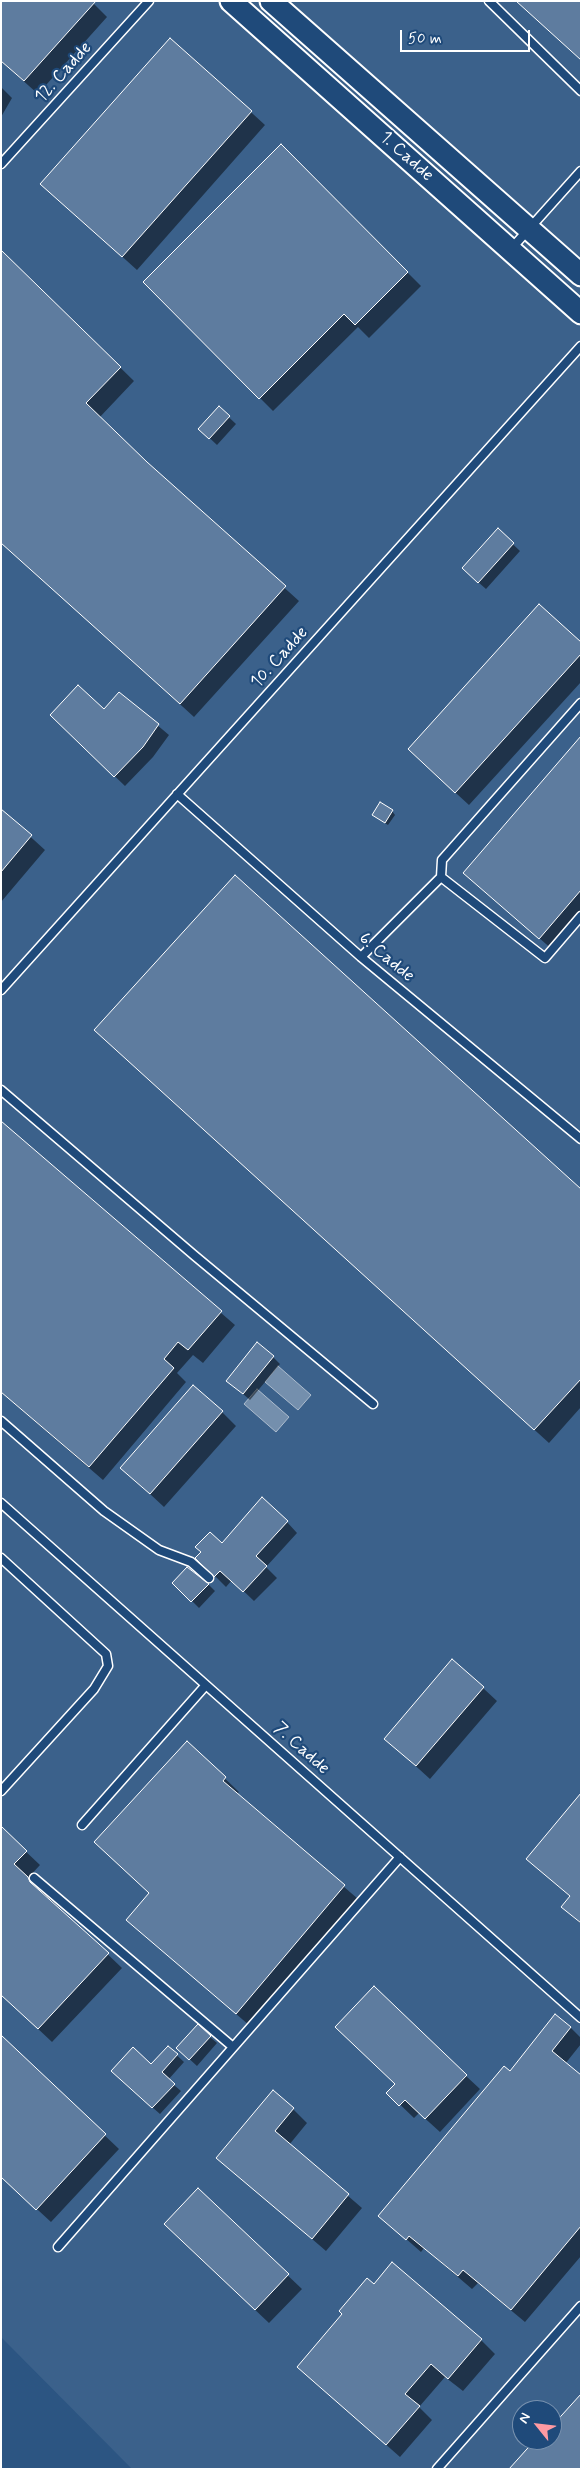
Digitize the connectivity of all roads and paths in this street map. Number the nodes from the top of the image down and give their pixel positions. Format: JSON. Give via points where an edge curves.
{"nodes":[{"id":1,"x":149,"y":1,"type":"edge"},
{"id":2,"x":231,"y":1,"type":"edge"},
{"id":3,"x":271,"y":1,"type":"edge"},
{"id":4,"x":489,"y":1,"type":"edge"},
{"id":5,"x":581,"y":91,"type":"edge"},
{"id":6,"x":1,"y":164,"type":"edge"},
{"id":7,"x":581,"y":171,"type":"edge"},
{"id":8,"x":528,"y":229,"type":"junction"},
{"id":9,"x":510,"y":250,"type":"junction"},
{"id":10,"x":581,"y":275,"type":"edge"},
{"id":11,"x":581,"y":313,"type":"edge"},
{"id":12,"x":581,"y":346,"type":"edge"},
{"id":13,"x":581,"y":703,"type":"edge"},
{"id":14,"x":178,"y":794,"type":"junction"},
{"id":15,"x":441,"y":877,"type":"junction"},
{"id":16,"x":581,"y":916,"type":"edge"},
{"id":17,"x":361,"y":957,"type":"junction"},
{"id":18,"x":1,"y":990,"type":"edge"},
{"id":19,"x":1,"y":1090,"type":"edge"},
{"id":20,"x":581,"y":1139,"type":"edge"},
{"id":21,"x":373,"y":1404,"type":"dead end"},
{"id":22,"x":1,"y":1421,"type":"edge"},
{"id":23,"x":1,"y":1503,"type":"edge"},
{"id":24,"x":1,"y":1558,"type":"edge"},
{"id":25,"x":209,"y":1578,"type":"dead end"},
{"id":26,"x":206,"y":1685,"type":"junction"},
{"id":27,"x":1,"y":1791,"type":"edge"},
{"id":28,"x":82,"y":1825,"type":"dead end"},
{"id":29,"x":400,"y":1857,"type":"junction"},
{"id":30,"x":34,"y":1878,"type":"dead end"},
{"id":31,"x":580,"y":2016,"type":"edge"},
{"id":32,"x":233,"y":2047,"type":"junction"},
{"id":33,"x":58,"y":2248,"type":"dead end"},
{"id":34,"x":581,"y":2306,"type":"edge"},
{"id":35,"x":437,"y":2469,"type":"edge"}],
"edges":[{"from":1,"to":6,"type":"lane","name":"12. Cadde"},
{"from":2,"to":9,"type":"street","name":"1. Cadde"},
{"from":3,"to":8,"type":"street"},
{"from":4,"to":5,"type":"lane"},
{"from":7,"to":8,"type":"lane"},
{"from":8,"to":9,"type":"lane"},
{"from":8,"to":10,"type":"street"},
{"from":9,"to":11,"type":"street","name":"1. Cadde"},
{"from":12,"to":14,"type":"lane","name":"10. Cadde"},
{"from":13,"to":15,"type":"lane","via":[[442,860]]},
{"from":14,"to":17,"type":"lane","name":"6. Cadde"},
{"from":14,"to":18,"type":"lane","name":"10. Cadde"},
{"from":15,"to":16,"type":"lane","via":[[545,958]]},
{"from":15,"to":17,"type":"lane"},
{"from":17,"to":20,"type":"lane","name":"6. Cadde"},
{"from":19,"to":21,"type":"lane"},
{"from":22,"to":25,"type":"lane","via":[[104,1511],[159,1550],[191,1562]]},
{"from":23,"to":26,"type":"lane","name":"7. Cadde"},
{"from":24,"to":27,"type":"lane","via":[[106,1654],[108,1666],[94,1689]]},
{"from":26,"to":28,"type":"lane"},
{"from":26,"to":29,"type":"lane","name":"7. Cadde"},
{"from":29,"to":31,"type":"lane","name":"7. Cadde"},
{"from":29,"to":32,"type":"lane"},
{"from":30,"to":32,"type":"lane"},
{"from":32,"to":33,"type":"lane"},
{"from":34,"to":35,"type":"lane"}]}
